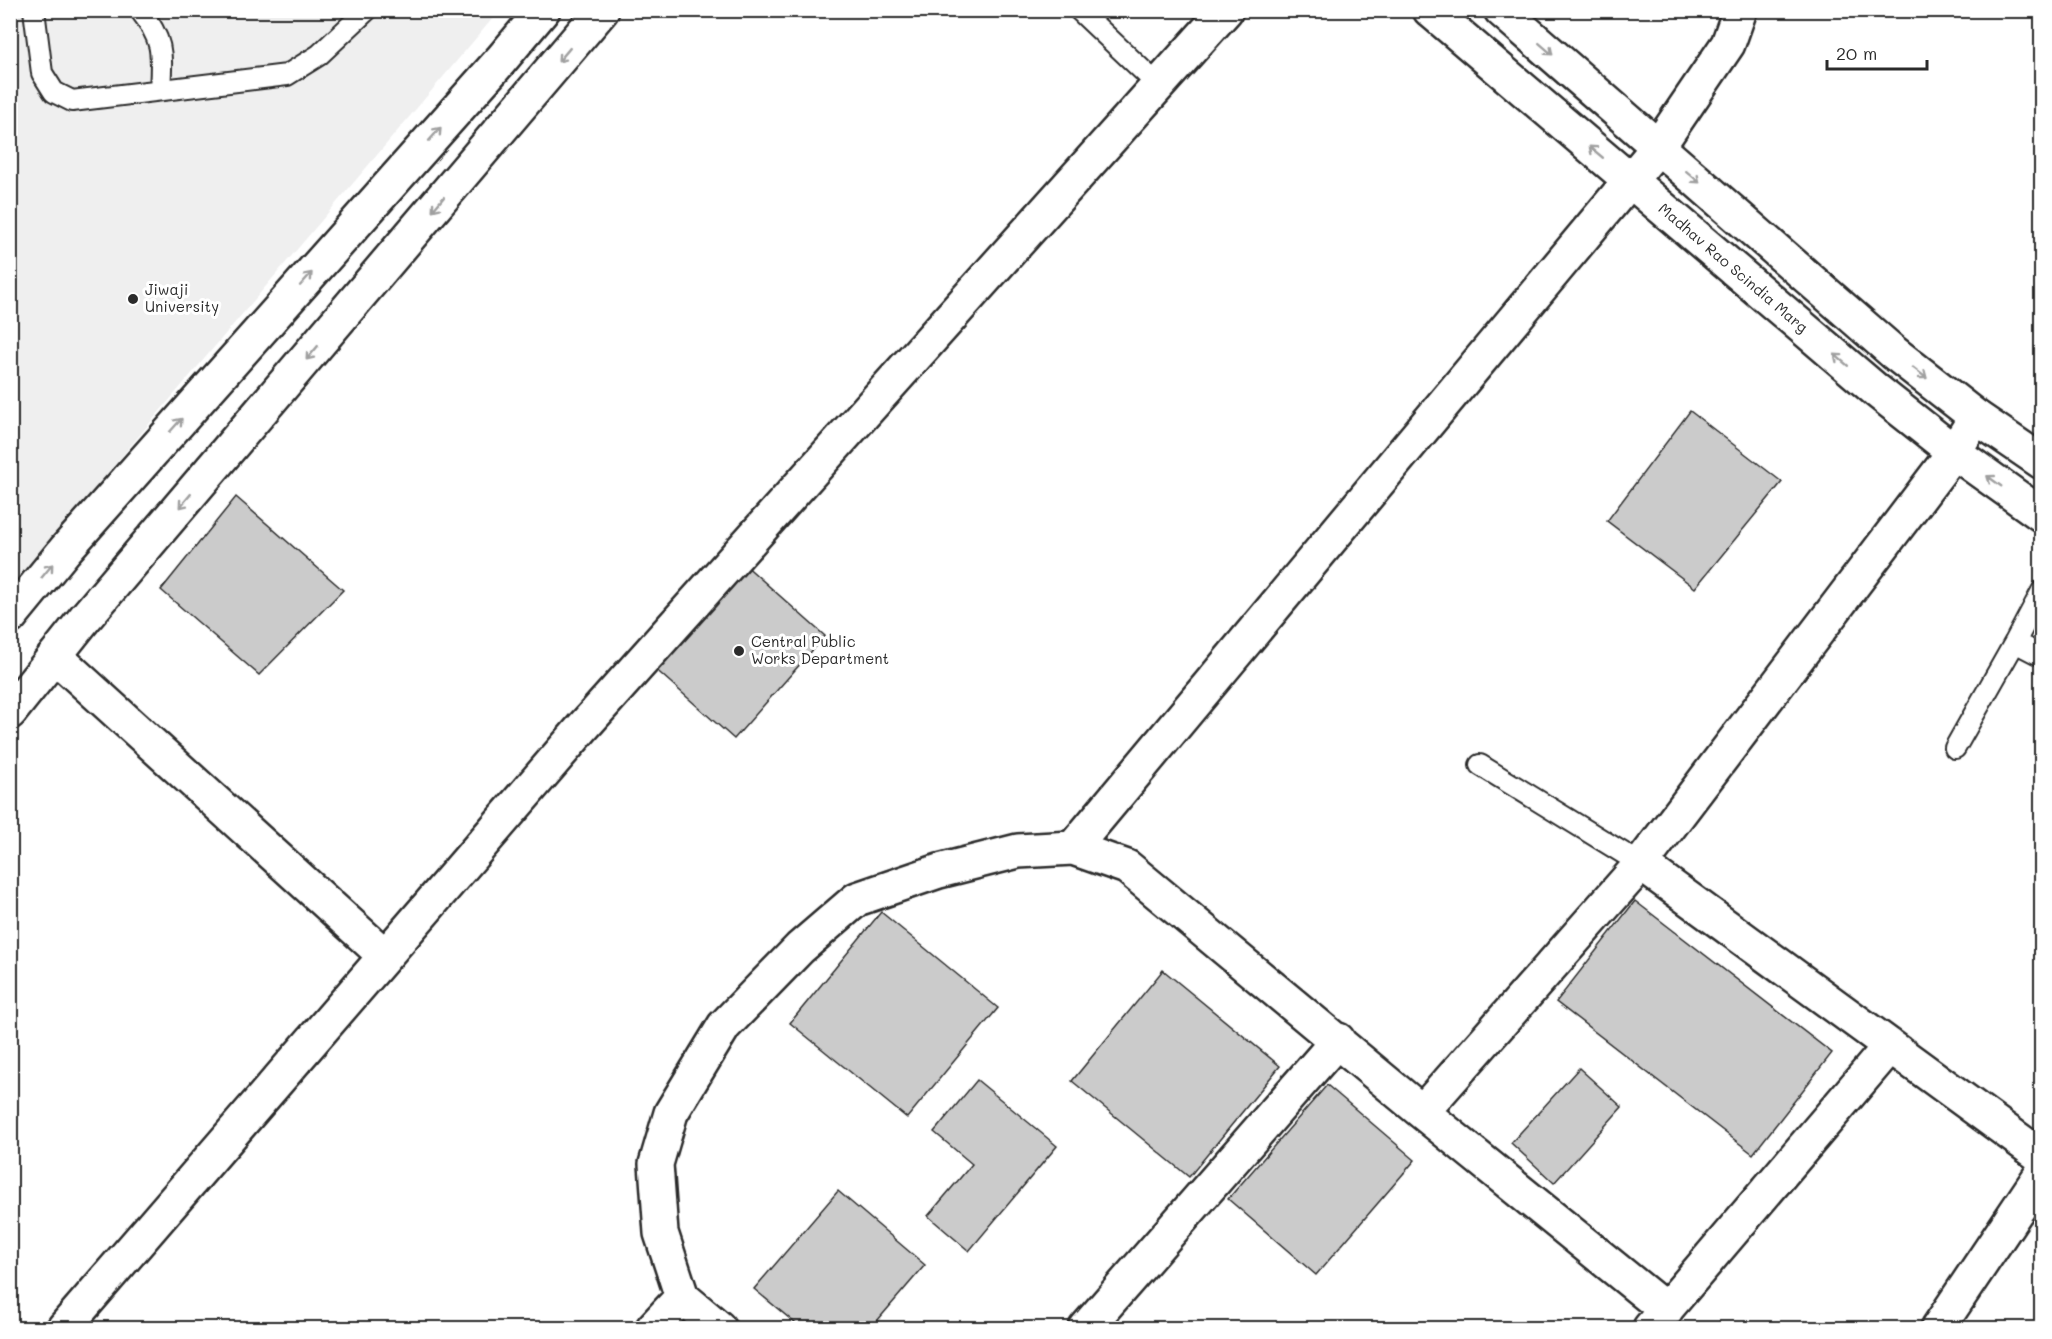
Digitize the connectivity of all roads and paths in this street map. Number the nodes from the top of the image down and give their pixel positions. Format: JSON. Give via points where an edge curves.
{"nodes":[{"id":1,"x":34,"y":10,"type":"edge"},
{"id":2,"x":140,"y":10,"type":"edge"},
{"id":3,"x":368,"y":10,"type":"edge"},
{"id":4,"x":543,"y":10,"type":"edge"},
{"id":5,"x":602,"y":10,"type":"edge"},
{"id":6,"x":1079,"y":10,"type":"edge"},
{"id":7,"x":1226,"y":10,"type":"edge"},
{"id":8,"x":1430,"y":10,"type":"edge"},
{"id":9,"x":1502,"y":10,"type":"edge"},
{"id":10,"x":1740,"y":10,"type":"edge"},
{"id":11,"x":1158,"y":85,"type":"junction"},
{"id":12,"x":160,"y":90,"type":"junction"},
{"id":13,"x":1658,"y":147,"type":"junction"},
{"id":14,"x":1629,"y":180,"type":"junction"},
{"id":15,"x":1976,"y":417,"type":"junction"},
{"id":16,"x":1954,"y":452,"type":"junction"},
{"id":17,"x":2042,"y":462,"type":"edge"},
{"id":18,"x":2042,"y":515,"type":"edge"},
{"id":19,"x":2042,"y":591,"type":"edge"},
{"id":20,"x":10,"y":617,"type":"edge"},
{"id":21,"x":2015,"y":642,"type":"junction"},
{"id":22,"x":55,"y":656,"type":"junction"},
{"id":23,"x":2042,"y":656,"type":"edge"},
{"id":24,"x":10,"y":712,"type":"edge"},
{"id":25,"x":1955,"y":748,"type":"dead end"},
{"id":26,"x":1480,"y":765,"type":"dead end"},
{"id":27,"x":1072,"y":848,"type":"junction"},
{"id":28,"x":1641,"y":864,"type":"junction"},
{"id":29,"x":385,"y":956,"type":"junction"},
{"id":30,"x":1338,"y":1040,"type":"junction"},
{"id":31,"x":1890,"y":1046,"type":"junction"},
{"id":32,"x":1422,"y":1112,"type":"junction"},
{"id":33,"x":2042,"y":1157,"type":"edge"},
{"id":34,"x":2042,"y":1173,"type":"edge"},
{"id":35,"x":682,"y":1297,"type":"junction"},
{"id":36,"x":1658,"y":1319,"type":"edge"},
{"id":37,"x":64,"y":1329,"type":"edge"},
{"id":38,"x":653,"y":1329,"type":"edge"},
{"id":39,"x":718,"y":1329,"type":"edge"},
{"id":40,"x":1086,"y":1329,"type":"edge"},
{"id":41,"x":1938,"y":1329,"type":"edge"}],
"edges":[{"from":1,"to":12,"type":"lane","via":[[42,73],[54,92],[72,101]]},
{"from":2,"to":12,"type":"lane","via":[[156,34],[162,55]]},
{"from":3,"to":12,"type":"lane","via":[[319,55],[287,75]]},
{"from":20,"to":4,"type":"street","one_way":true},
{"from":5,"to":22,"type":"street","one_way":true},
{"from":6,"to":11,"type":"lane"},
{"from":7,"to":11,"type":"street"},
{"from":14,"to":8,"type":"street","name":"Madhav Rao Scindia Marg","one_way":true},
{"from":9,"to":13,"type":"street","one_way":true},
{"from":10,"to":13,"type":"street","via":[[1728,44]]},
{"from":11,"to":29,"type":"street","via":[[583,726]]},
{"from":13,"to":14,"type":"street"},
{"from":13,"to":15,"type":"street","one_way":true,"via":[[1893,352]]},
{"from":16,"to":14,"type":"street","name":"Madhav Rao Scindia Marg","one_way":true},
{"from":14,"to":27,"type":"street"},
{"from":15,"to":16,"type":"street"},
{"from":15,"to":17,"type":"street"},
{"from":18,"to":16,"type":"street","name":"Madhav Rao Scindia Marg","one_way":true},
{"from":16,"to":28,"type":"street"},
{"from":19,"to":21,"type":"lane"},
{"from":21,"to":23,"type":"lane"},
{"from":21,"to":25,"type":"lane"},
{"from":22,"to":24,"type":"street"},
{"from":22,"to":29,"type":"street"},
{"from":26,"to":28,"type":"lane"},
{"from":27,"to":30,"type":"street","via":[[1128,867]]},
{"from":27,"to":35,"type":"street","via":[[1018,851],[939,871],[857,899],[800,948],[724,1026],[671,1113],[656,1164],[661,1233]]},
{"from":28,"to":31,"type":"street"},
{"from":28,"to":32,"type":"street"},
{"from":29,"to":37,"type":"street"},
{"from":30,"to":32,"type":"street"},
{"from":30,"to":40,"type":"street"},
{"from":31,"to":33,"type":"street"},
{"from":31,"to":36,"type":"street"},
{"from":32,"to":36,"type":"street"},
{"from":34,"to":41,"type":"street"},
{"from":35,"to":38,"type":"street"},
{"from":35,"to":39,"type":"street"}]}
